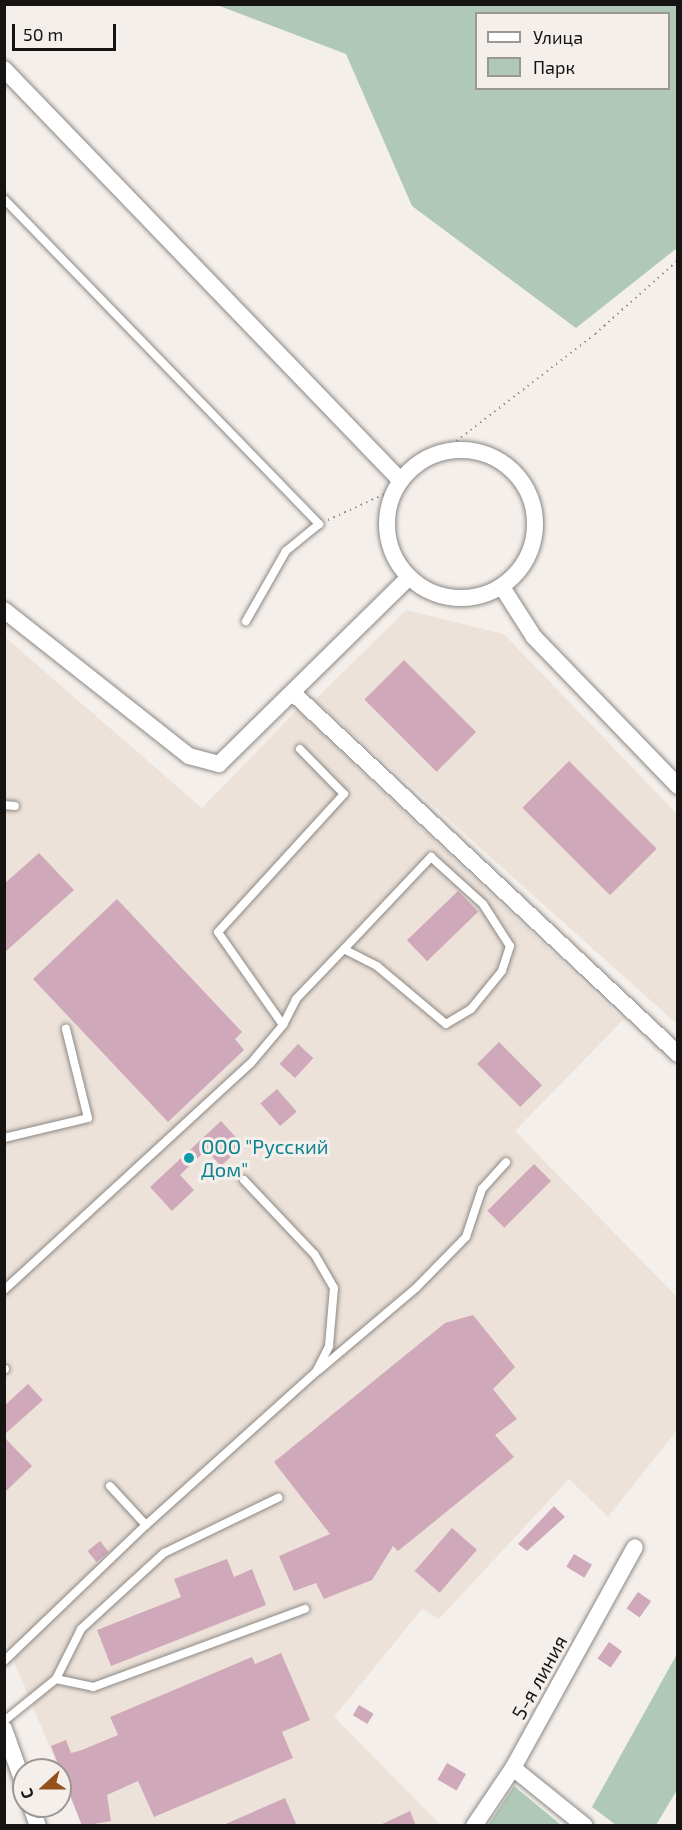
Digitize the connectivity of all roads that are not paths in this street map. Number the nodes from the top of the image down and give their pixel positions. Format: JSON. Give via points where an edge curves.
{"nodes":[{"id":1,"x":4,"y":69,"type":"edge"},
{"id":2,"x":4,"y":199,"type":"edge"},
{"id":3,"x":397,"y":485,"type":"junction"},
{"id":4,"x":408,"y":578,"type":"junction"},
{"id":5,"x":502,"y":587,"type":"junction"},
{"id":6,"x":4,"y":610,"type":"edge"},
{"id":7,"x":246,"y":621,"type":"dead end"},
{"id":8,"x":294,"y":694,"type":"junction"},
{"id":9,"x":300,"y":749,"type":"dead end"},
{"id":10,"x":678,"y":786,"type":"edge"},
{"id":11,"x":4,"y":805,"type":"edge"},
{"id":12,"x":15,"y":806,"type":"dead end"},
{"id":13,"x":344,"y":949,"type":"junction"},
{"id":14,"x":283,"y":1025,"type":"junction"},
{"id":15,"x":66,"y":1029,"type":"dead end"},
{"id":16,"x":678,"y":1054,"type":"edge"},
{"id":17,"x":4,"y":1138,"type":"edge"},
{"id":18,"x":506,"y":1162,"type":"dead end"},
{"id":19,"x":244,"y":1180,"type":"dead end"},
{"id":20,"x":4,"y":1290,"type":"edge"},
{"id":21,"x":316,"y":1372,"type":"junction"},
{"id":22,"x":110,"y":1486,"type":"dead end"},
{"id":23,"x":278,"y":1498,"type":"dead end"},
{"id":24,"x":146,"y":1524,"type":"junction"},
{"id":25,"x":635,"y":1547,"type":"dead end"},
{"id":26,"x":305,"y":1609,"type":"dead end"},
{"id":27,"x":4,"y":1661,"type":"edge"},
{"id":28,"x":56,"y":1679,"type":"junction"},
{"id":29,"x":4,"y":1721,"type":"edge"},
{"id":30,"x":4,"y":1729,"type":"edge"},
{"id":31,"x":14,"y":1758,"type":"edge"},
{"id":32,"x":513,"y":1768,"type":"junction"},
{"id":33,"x":474,"y":1826,"type":"edge"},
{"id":34,"x":585,"y":1826,"type":"edge"}],
"edges":[{"from":1,"to":3,"type":"street"},
{"from":2,"to":7,"type":"lane","via":[[319,524],[286,551]]},
{"from":3,"to":4,"type":"street","via":[[386,521],[391,552]]},
{"from":3,"to":5,"type":"street","via":[[419,462],[442,452],[472,451],[500,461],[526,490],[534,509],[534,539],[523,566]]},
{"from":4,"to":5,"type":"street","via":[[448,597],[470,599]]},
{"from":4,"to":8,"type":"street"},
{"from":5,"to":10,"type":"street","via":[[534,637]]},
{"from":6,"to":8,"type":"street","via":[[197,762],[229,760]]},
{"from":8,"to":16,"type":"street"},
{"from":9,"to":14,"type":"lane","via":[[344,794],[218,932]]},
{"from":11,"to":12,"type":"lane"},
{"from":13,"to":13,"type":"lane","via":[[377,966],[446,1024],[471,1009],[502,971],[510,946],[483,904],[431,857]]},
{"from":13,"to":14,"type":"lane","via":[[296,999]]},
{"from":14,"to":20,"type":"lane","via":[[242,1071]]},
{"from":15,"to":17,"type":"lane","via":[[88,1118]]},
{"from":18,"to":21,"type":"lane","via":[[482,1189],[466,1237],[416,1288]]},
{"from":19,"to":21,"type":"lane","via":[[314,1254],[334,1288],[329,1346]]},
{"from":21,"to":24,"type":"lane"},
{"from":22,"to":24,"type":"lane"},
{"from":23,"to":28,"type":"lane","via":[[164,1553],[81,1629]]},
{"from":24,"to":27,"type":"lane"},
{"from":25,"to":32,"type":"street","name":"5-я линия"},
{"from":26,"to":28,"type":"lane","via":[[93,1687]]},
{"from":28,"to":29,"type":"lane"},
{"from":30,"to":31,"type":"street"},
{"from":32,"to":33,"type":"street","name":"5-я линия"},
{"from":32,"to":34,"type":"street"}]}
